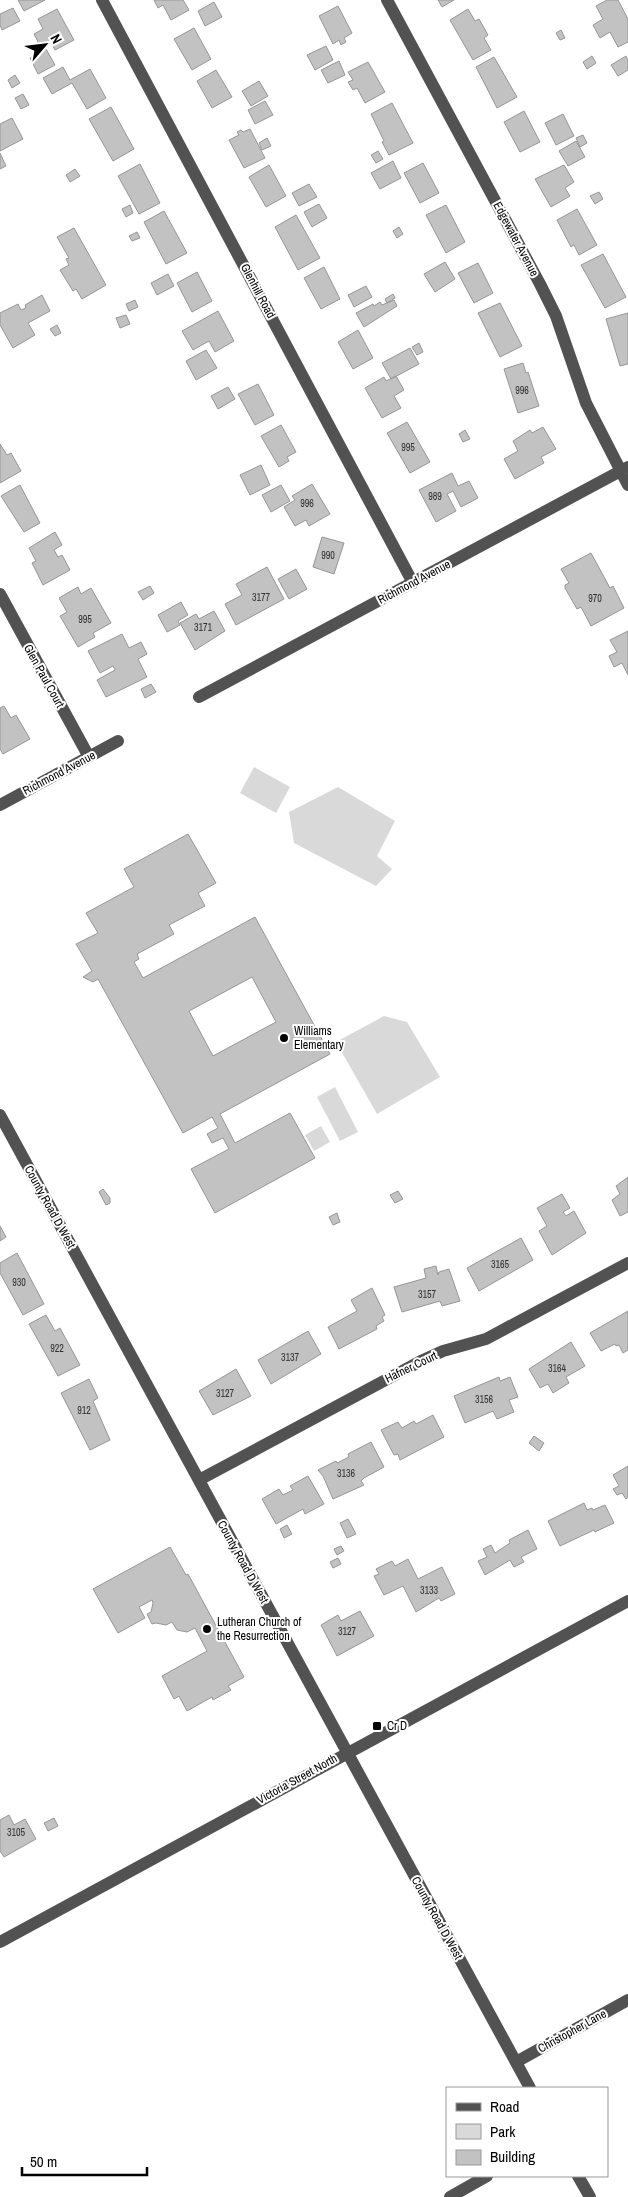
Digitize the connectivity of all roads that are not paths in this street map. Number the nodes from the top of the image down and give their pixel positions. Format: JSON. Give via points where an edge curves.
{"nodes":[{"id":1,"x":102,"y":0,"type":"edge"},
{"id":2,"x":387,"y":0,"type":"edge"},
{"id":3,"x":624,"y":469,"type":"edge"},
{"id":4,"x":628,"y":485,"type":"edge"},
{"id":5,"x":413,"y":583,"type":"junction"},
{"id":6,"x":0,"y":594,"type":"edge"},
{"id":7,"x":199,"y":697,"type":"dead end"},
{"id":8,"x":118,"y":741,"type":"dead end"},
{"id":9,"x":89,"y":757,"type":"junction"},
{"id":10,"x":0,"y":805,"type":"edge"},
{"id":11,"x":0,"y":1115,"type":"edge"},
{"id":12,"x":628,"y":1263,"type":"edge"},
{"id":13,"x":198,"y":1480,"type":"junction"},
{"id":14,"x":628,"y":1601,"type":"edge"},
{"id":15,"x":347,"y":1752,"type":"junction"},
{"id":16,"x":0,"y":1942,"type":"edge"},
{"id":17,"x":628,"y":2000,"type":"edge"},
{"id":18,"x":516,"y":2062,"type":"junction"},
{"id":19,"x":529,"y":2087,"type":"edge"},
{"id":20,"x":485,"y":2177,"type":"edge"},
{"id":21,"x":579,"y":2177,"type":"edge"},
{"id":22,"x":450,"y":2197,"type":"edge"},
{"id":23,"x":590,"y":2197,"type":"edge"}],
"edges":[{"from":1,"to":5,"type":"street","name":"Glenhill Road"},
{"from":2,"to":3,"type":"street","name":"Edgewater Avenue","via":[[552,308],[586,403]]},
{"from":3,"to":4,"type":"street","name":"Edgewater Avenue"},
{"from":3,"to":5,"type":"street","name":"Richmond Avenue"},
{"from":5,"to":7,"type":"street","name":"Richmond Avenue"},
{"from":6,"to":9,"type":"street","name":"Glen Paul Court"},
{"from":8,"to":9,"type":"street","name":"Richmond Avenue"},
{"from":9,"to":10,"type":"street","name":"Richmond Avenue"},
{"from":11,"to":13,"type":"street","name":"County Road D West"},
{"from":12,"to":13,"type":"street","name":"Hafner Court","via":[[486,1339],[421,1360]]},
{"from":13,"to":15,"type":"street","name":"County Road D West"},
{"from":14,"to":15,"type":"street","name":"Victoria Street North"},
{"from":15,"to":16,"type":"street","name":"Victoria Street North"},
{"from":15,"to":18,"type":"street","name":"County Road D West"},
{"from":17,"to":18,"type":"street","name":"Christopher Lane"},
{"from":18,"to":19,"type":"street","name":"County Road D West"},
{"from":20,"to":22,"type":"street"},
{"from":21,"to":23,"type":"street"}]}
